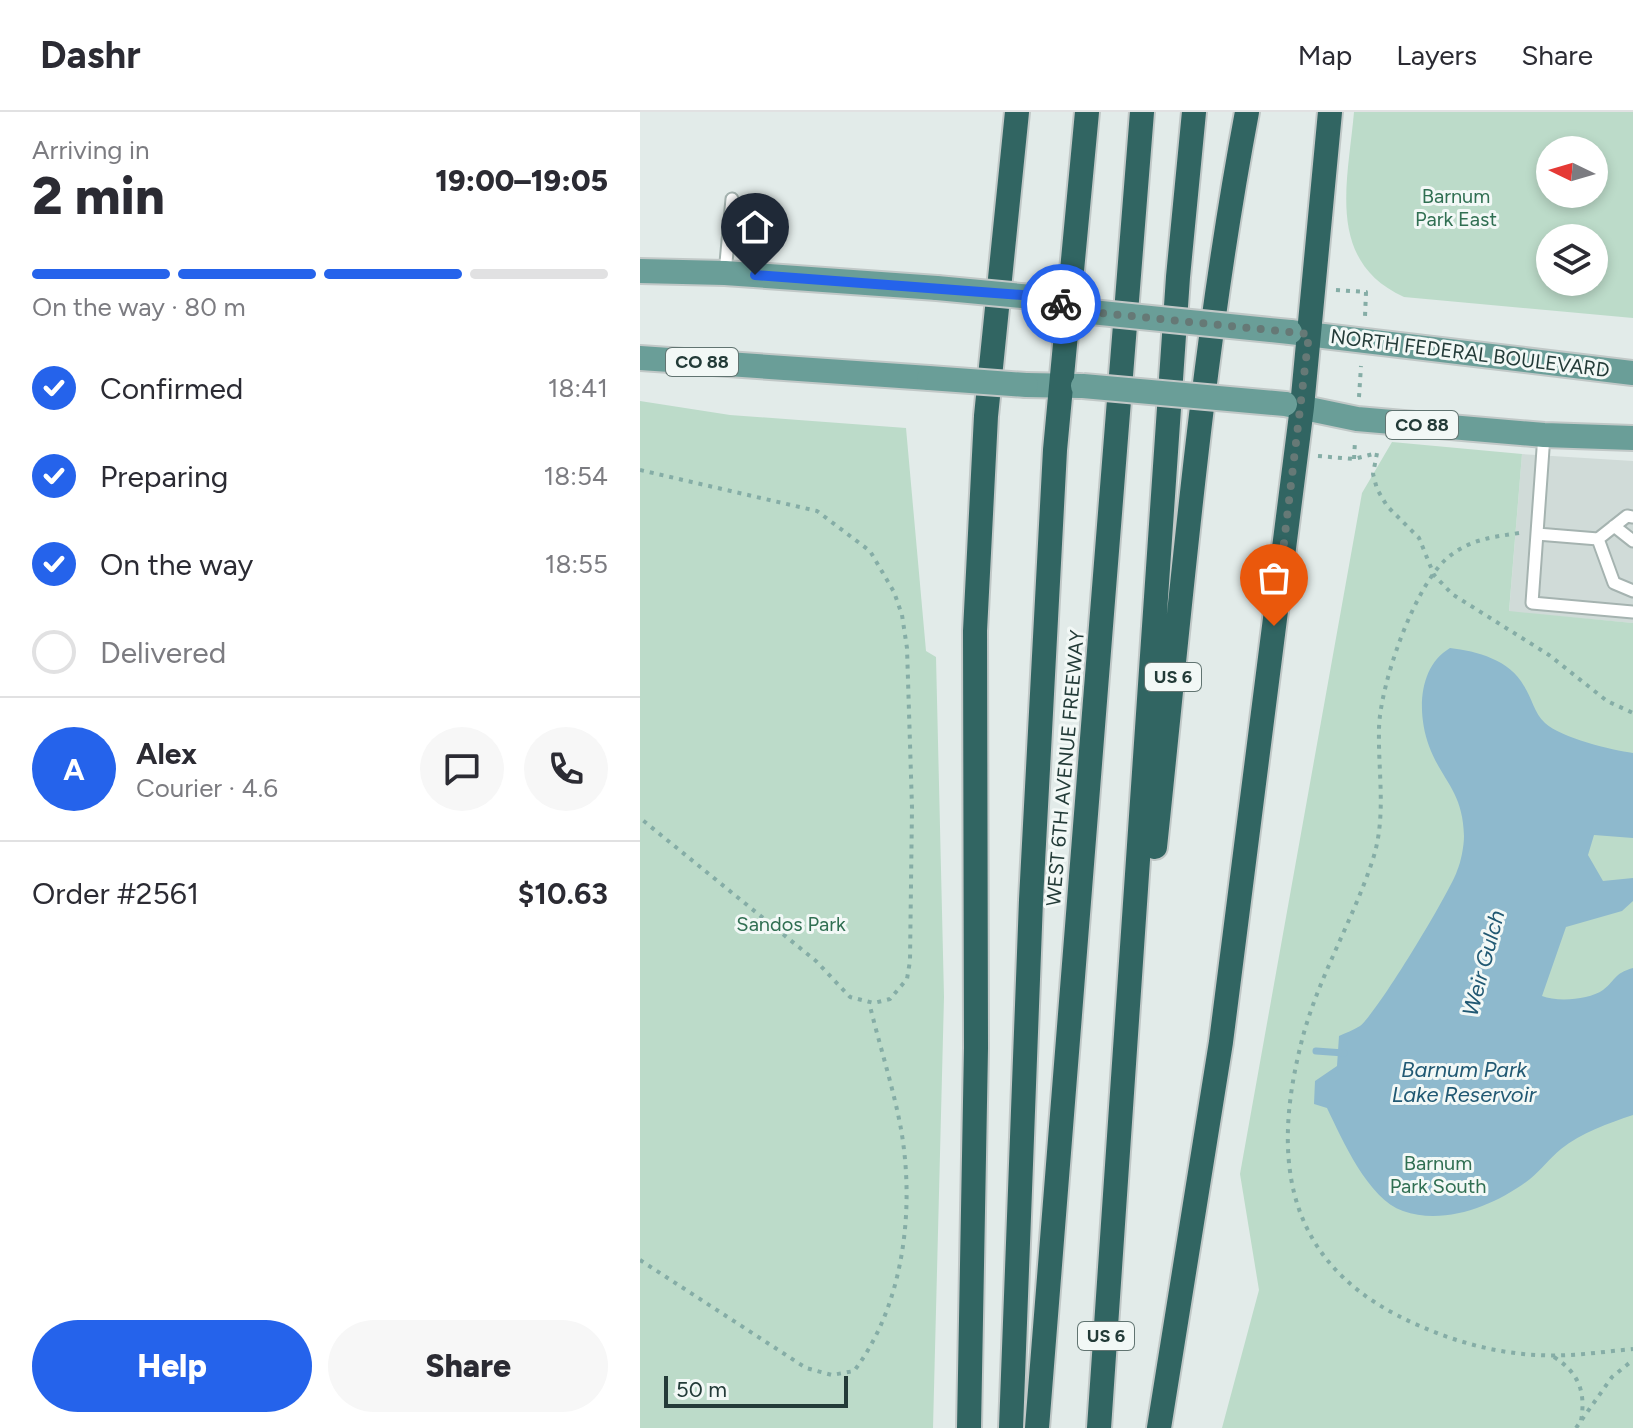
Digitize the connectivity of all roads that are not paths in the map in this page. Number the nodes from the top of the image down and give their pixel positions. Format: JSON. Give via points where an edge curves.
{"nodes":[{"id":1,"x":1017,"y":112,"type":"edge"},
{"id":2,"x":1087,"y":112,"type":"edge"},
{"id":3,"x":1142,"y":112,"type":"edge"},
{"id":4,"x":1194,"y":112,"type":"edge"},
{"id":5,"x":1247,"y":112,"type":"edge"},
{"id":6,"x":1330,"y":112,"type":"edge"},
{"id":7,"x":732,"y":199,"type":"dead end"},
{"id":8,"x":640,"y":271,"type":"edge"},
{"id":9,"x":725,"y":273,"type":"junction"},
{"id":10,"x":1069,"y":306,"type":"junction"},
{"id":11,"x":1300,"y":333,"type":"junction"},
{"id":12,"x":640,"y":358,"type":"edge"},
{"id":13,"x":1633,"y":373,"type":"edge"},
{"id":14,"x":1061,"y":385,"type":"junction"},
{"id":15,"x":1293,"y":405,"type":"junction"},
{"id":16,"x":1544,"y":435,"type":"junction"},
{"id":17,"x":1633,"y":438,"type":"edge"},
{"id":18,"x":1633,"y":517,"type":"edge"},
{"id":19,"x":1614,"y":526,"type":"junction"},
{"id":20,"x":1537,"y":534,"type":"junction"},
{"id":21,"x":1598,"y":539,"type":"junction"},
{"id":22,"x":1633,"y":541,"type":"edge"},
{"id":23,"x":1633,"y":591,"type":"edge"},
{"id":24,"x":1633,"y":612,"type":"edge"},
{"id":25,"x":1113,"y":1244,"type":"junction"},
{"id":26,"x":969,"y":1428,"type":"edge"},
{"id":27,"x":1011,"y":1428,"type":"edge"},
{"id":28,"x":1037,"y":1428,"type":"edge"},
{"id":29,"x":1099,"y":1428,"type":"edge"},
{"id":30,"x":1159,"y":1428,"type":"edge"}],
"edges":[{"from":1,"to":26,"type":"highway","via":[[982,466],[975,631],[976,1048]]},
{"from":2,"to":10,"type":"highway"},
{"from":3,"to":28,"type":"highway","name":"WEST 6TH AVENUE FREEWAY"},
{"from":4,"to":25,"type":"highway","via":[[1178,277]]},
{"from":5,"to":25,"type":"highway","number":"US 6","via":[[1196,463]]},
{"from":6,"to":11,"type":"highway"},
{"from":7,"to":9,"type":"lane"},
{"from":8,"to":9,"type":"main road","name":"NORTH FEDERAL BOULEVARD"},
{"from":9,"to":10,"type":"main road","name":"NORTH FEDERAL BOULEVARD","bridge":true,"via":[[1022,295]]},
{"from":10,"to":11,"type":"main road","name":"NORTH FEDERAL BOULEVARD","bridge":true},
{"from":10,"to":14,"type":"highway"},
{"from":11,"to":13,"type":"main road","name":"NORTH FEDERAL BOULEVARD"},
{"from":11,"to":15,"type":"highway"},
{"from":12,"to":14,"type":"main road","number":"CO 88","bridge":true},
{"from":14,"to":15,"type":"main road","number":"CO 88","bridge":true},
{"from":14,"to":27,"type":"highway","via":[[1031,900]]},
{"from":15,"to":16,"type":"main road","number":"CO 88","via":[[1357,419]]},
{"from":15,"to":30,"type":"highway","via":[[1297,449],[1221,1042]]},
{"from":16,"to":17,"type":"main road","number":"CO 88"},
{"from":16,"to":20,"type":"lane"},
{"from":18,"to":19,"type":"lane"},
{"from":19,"to":21,"type":"lane"},
{"from":19,"to":22,"type":"lane"},
{"from":20,"to":21,"type":"lane"},
{"from":20,"to":24,"type":"lane","via":[[1532,603]]},
{"from":21,"to":23,"type":"lane","via":[[1614,583]]},
{"from":25,"to":29,"type":"highway","number":"US 6"}]}
